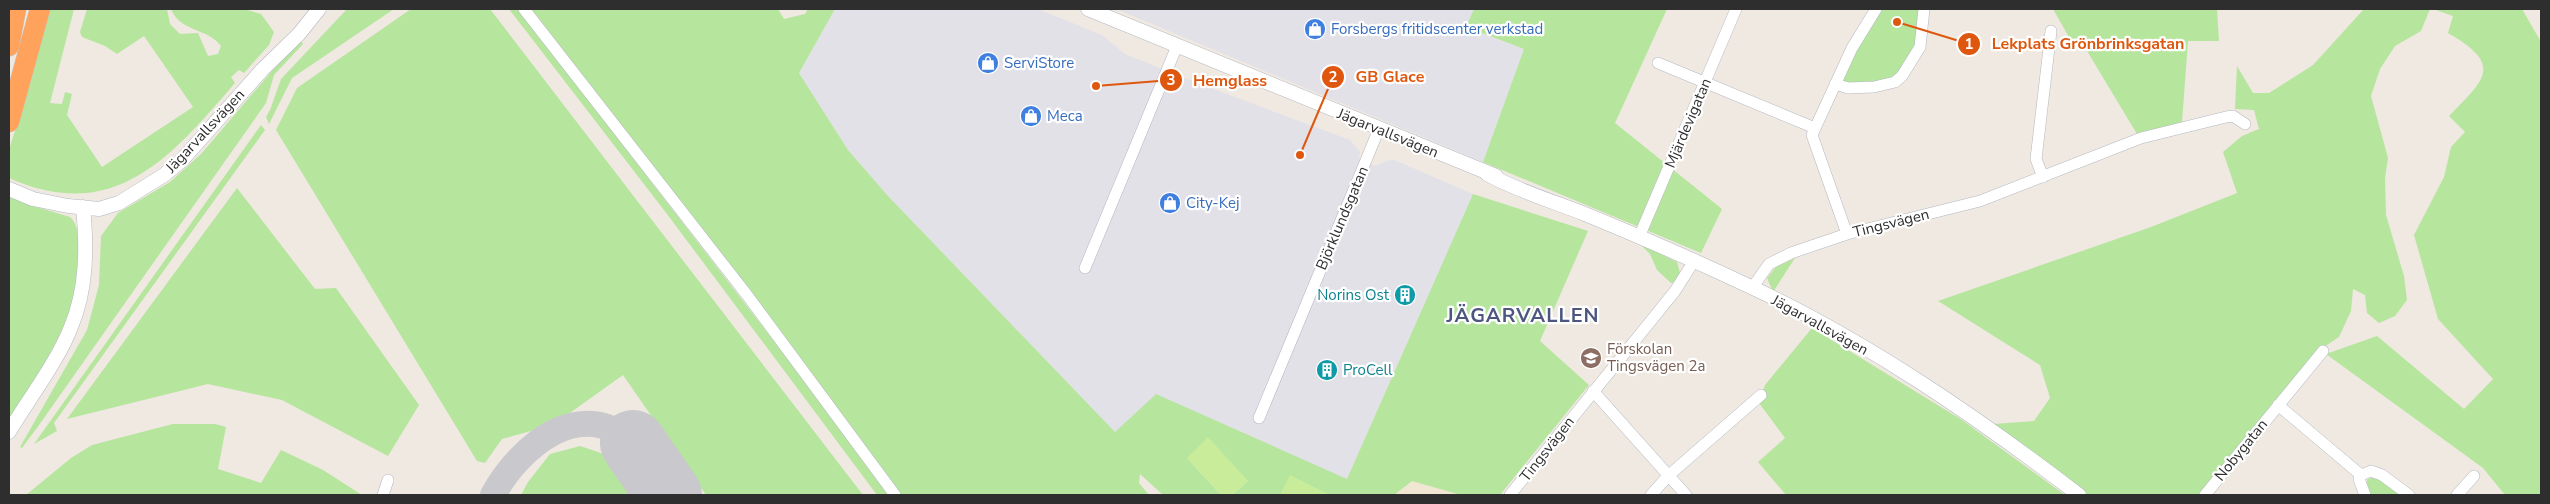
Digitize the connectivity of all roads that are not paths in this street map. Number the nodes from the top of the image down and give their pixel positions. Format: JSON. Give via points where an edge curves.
{"nodes":[{"id":1,"x":16,"y":9,"type":"edge"},
{"id":2,"x":40,"y":9,"type":"edge"},
{"id":3,"x":313,"y":9,"type":"edge"},
{"id":4,"x":319,"y":9,"type":"edge"},
{"id":5,"x":524,"y":9,"type":"edge"},
{"id":6,"x":1088,"y":9,"type":"edge"},
{"id":7,"x":1736,"y":9,"type":"edge"},
{"id":8,"x":1876,"y":9,"type":"edge"},
{"id":9,"x":1924,"y":9,"type":"edge"},
{"id":10,"x":2051,"y":31,"type":"dead end"},
{"id":11,"x":9,"y":46,"type":"edge"},
{"id":12,"x":1177,"y":46,"type":"junction"},
{"id":13,"x":1658,"y":63,"type":"dead end"},
{"id":14,"x":262,"y":70,"type":"junction"},
{"id":15,"x":1705,"y":82,"type":"junction"},
{"id":16,"x":1835,"y":84,"type":"junction"},
{"id":17,"x":9,"y":122,"type":"edge"},
{"id":18,"x":2245,"y":124,"type":"dead end"},
{"id":19,"x":1815,"y":128,"type":"junction"},
{"id":20,"x":1379,"y":130,"type":"junction"},
{"id":21,"x":2043,"y":177,"type":"junction"},
{"id":22,"x":9,"y":189,"type":"edge"},
{"id":23,"x":83,"y":207,"type":"junction"},
{"id":24,"x":1847,"y":234,"type":"junction"},
{"id":25,"x":1639,"y":237,"type":"junction"},
{"id":26,"x":1694,"y":261,"type":"junction"},
{"id":27,"x":1086,"y":268,"type":"dead end"},
{"id":28,"x":1752,"y":288,"type":"junction"},
{"id":29,"x":2323,"y":351,"type":"dead end"},
{"id":30,"x":1593,"y":391,"type":"junction"},
{"id":31,"x":1761,"y":395,"type":"dead end"},
{"id":32,"x":2278,"y":405,"type":"junction"},
{"id":33,"x":1259,"y":418,"type":"dead end"},
{"id":34,"x":9,"y":432,"type":"edge"},
{"id":35,"x":2361,"y":475,"type":"junction"},
{"id":36,"x":1668,"y":476,"type":"junction"},
{"id":37,"x":2474,"y":476,"type":"dead end"},
{"id":38,"x":388,"y":480,"type":"dead end"},
{"id":39,"x":383,"y":495,"type":"edge"},
{"id":40,"x":895,"y":495,"type":"edge"},
{"id":41,"x":1510,"y":495,"type":"edge"},
{"id":42,"x":1651,"y":495,"type":"edge"},
{"id":43,"x":1686,"y":495,"type":"edge"},
{"id":44,"x":2079,"y":495,"type":"edge"},
{"id":45,"x":2205,"y":495,"type":"edge"},
{"id":46,"x":2365,"y":495,"type":"edge"},
{"id":47,"x":2409,"y":495,"type":"edge"},
{"id":48,"x":2457,"y":495,"type":"edge"}],
"edges":[{"from":1,"to":11,"type":"highway"},
{"from":2,"to":17,"type":"highway"},
{"from":3,"to":14,"type":"street","name":"Jägarvallsvägen","via":[[285,38]]},
{"from":4,"to":14,"type":"street","name":"Jägarvallsvägen","via":[[292,43]]},
{"from":5,"to":40,"type":"street","via":[[747,294]]},
{"from":6,"to":12,"type":"street","name":"Jägarvallsvägen"},
{"from":7,"to":15,"type":"street","name":"Mjärdevigatan"},
{"from":8,"to":16,"type":"street"},
{"from":9,"to":16,"type":"street","via":[[1920,48],[1895,82],[1848,88]]},
{"from":10,"to":21,"type":"street","via":[[2036,159]]},
{"from":12,"to":20,"type":"street","name":"Jägarvallsvägen"},
{"from":12,"to":27,"type":"street"},
{"from":13,"to":15,"type":"street"},
{"from":14,"to":23,"type":"street","name":"Jägarvallsvägen","via":[[182,160],[164,175],[108,208]]},
{"from":15,"to":19,"type":"street"},
{"from":15,"to":25,"type":"street","name":"Mjärdevigatan"},
{"from":16,"to":19,"type":"street"},
{"from":18,"to":21,"type":"street","name":"Tingsvägen","via":[[2233,116],[2141,138]]},
{"from":19,"to":24,"type":"street","via":[[1812,135]]},
{"from":20,"to":25,"type":"street","name":"Jägarvallsvägen","via":[[1487,174],[1510,187],[1538,195]]},
{"from":20,"to":33,"type":"street","name":"Björklundsgatan"},
{"from":21,"to":24,"type":"street","name":"Tingsvägen","via":[[1980,200]]},
{"from":22,"to":23,"type":"street","name":"Jägarvallsvägen","via":[[33,199]]},
{"from":23,"to":34,"type":"street","via":[[85,266],[78,309],[60,349]]},
{"from":24,"to":28,"type":"street","name":"Tingsvägen","via":[[1778,259],[1764,268]]},
{"from":25,"to":26,"type":"street","name":"Jägarvallsvägen"},
{"from":26,"to":28,"type":"street","name":"Jägarvallsvägen"},
{"from":26,"to":30,"type":"street","name":"Tingsvägen","via":[[1675,291]]},
{"from":28,"to":44,"type":"street","name":"Jägarvallsvägen","via":[[1901,371]]},
{"from":29,"to":32,"type":"street","name":"Nobygatan"},
{"from":30,"to":36,"type":"street"},
{"from":30,"to":41,"type":"street","name":"Tingsvägen"},
{"from":31,"to":36,"type":"street"},
{"from":32,"to":35,"type":"street","name":"Nobygatan"},
{"from":32,"to":45,"type":"street","name":"Nobygatan"},
{"from":35,"to":46,"type":"street","via":[[2359,483]]},
{"from":35,"to":47,"type":"street","via":[[2371,471],[2382,475]]},
{"from":36,"to":42,"type":"street"},
{"from":36,"to":43,"type":"street"},
{"from":37,"to":48,"type":"street"},
{"from":38,"to":39,"type":"street"}]}
